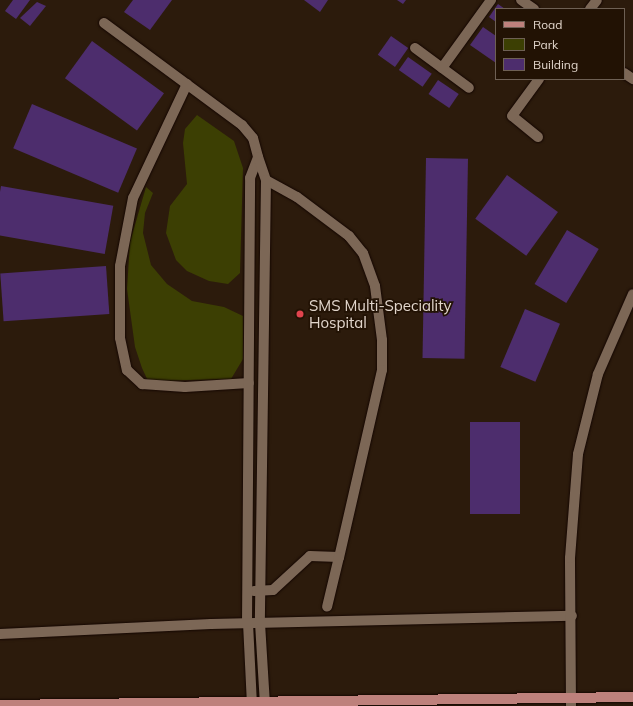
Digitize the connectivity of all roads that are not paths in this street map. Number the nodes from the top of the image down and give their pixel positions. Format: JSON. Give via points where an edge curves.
{"nodes":[{"id":1,"x":490,"y":0,"type":"edge"},
{"id":2,"x":521,"y":0,"type":"edge"},
{"id":3,"x":597,"y":0,"type":"edge"},
{"id":4,"x":533,"y":8,"type":"edge"},
{"id":5,"x":591,"y":8,"type":"edge"},
{"id":6,"x":104,"y":23,"type":"dead end"},
{"id":7,"x":415,"y":48,"type":"dead end"},
{"id":8,"x":442,"y":68,"type":"junction"},
{"id":9,"x":538,"y":80,"type":"edge"},
{"id":10,"x":187,"y":84,"type":"junction"},
{"id":11,"x":469,"y":88,"type":"dead end"},
{"id":12,"x":538,"y":137,"type":"dead end"},
{"id":13,"x":258,"y":158,"type":"junction"},
{"id":14,"x":266,"y":180,"type":"junction"},
{"id":15,"x":251,"y":291,"type":"junction"},
{"id":16,"x":266,"y":291,"type":"junction"},
{"id":17,"x":633,"y":294,"type":"edge"},
{"id":18,"x":250,"y":382,"type":"junction"},
{"id":19,"x":339,"y":557,"type":"junction"},
{"id":20,"x":261,"y":590,"type":"junction"},
{"id":21,"x":248,"y":591,"type":"junction"},
{"id":22,"x":327,"y":607,"type":"dead end"},
{"id":23,"x":572,"y":616,"type":"junction"},
{"id":24,"x":248,"y":623,"type":"junction"},
{"id":25,"x":260,"y":623,"type":"junction"},
{"id":26,"x":0,"y":634,"type":"edge"},
{"id":27,"x":633,"y":697,"type":"edge"},
{"id":28,"x":570,"y":702,"type":"edge"},
{"id":29,"x":252,"y":704,"type":"junction"},
{"id":30,"x":265,"y":704,"type":"junction"},
{"id":31,"x":0,"y":705,"type":"edge"}],
"edges":[{"from":1,"to":8,"type":"street"},
{"from":2,"to":4,"type":"street"},
{"from":3,"to":5,"type":"street"},
{"from":6,"to":10,"type":"street"},
{"from":7,"to":8,"type":"street"},
{"from":8,"to":11,"type":"street"},
{"from":9,"to":12,"type":"street","via":[[512,116]]},
{"from":10,"to":13,"type":"street","via":[[242,125],[253,138]]},
{"from":10,"to":18,"type":"street","via":[[134,198],[120,266],[120,338],[127,370],[142,384],[185,387]]},
{"from":13,"to":14,"type":"street"},
{"from":13,"to":15,"type":"street","via":[[250,178]]},
{"from":14,"to":16,"type":"street"},
{"from":14,"to":19,"type":"street","via":[[297,197],[349,236],[363,253],[375,286],[382,340],[382,370]]},
{"from":15,"to":16,"type":"street"},
{"from":15,"to":18,"type":"street"},
{"from":16,"to":20,"type":"street"},
{"from":17,"to":23,"type":"street","via":[[598,374],[584,421],[573,500]]},
{"from":18,"to":21,"type":"street"},
{"from":19,"to":20,"type":"street","via":[[310,556],[272,590]]},
{"from":19,"to":22,"type":"street"},
{"from":20,"to":21,"type":"street"},
{"from":20,"to":25,"type":"street"},
{"from":21,"to":24,"type":"street"},
{"from":23,"to":25,"type":"street","via":[[471,615]]},
{"from":23,"to":28,"type":"street"},
{"from":24,"to":25,"type":"street"},
{"from":24,"to":26,"type":"street"},
{"from":24,"to":29,"type":"street"},
{"from":25,"to":30,"type":"street"},
{"from":27,"to":28,"type":"main road"},
{"from":28,"to":30,"type":"main road"},
{"from":29,"to":30,"type":"main road"},
{"from":29,"to":31,"type":"main road"}]}
